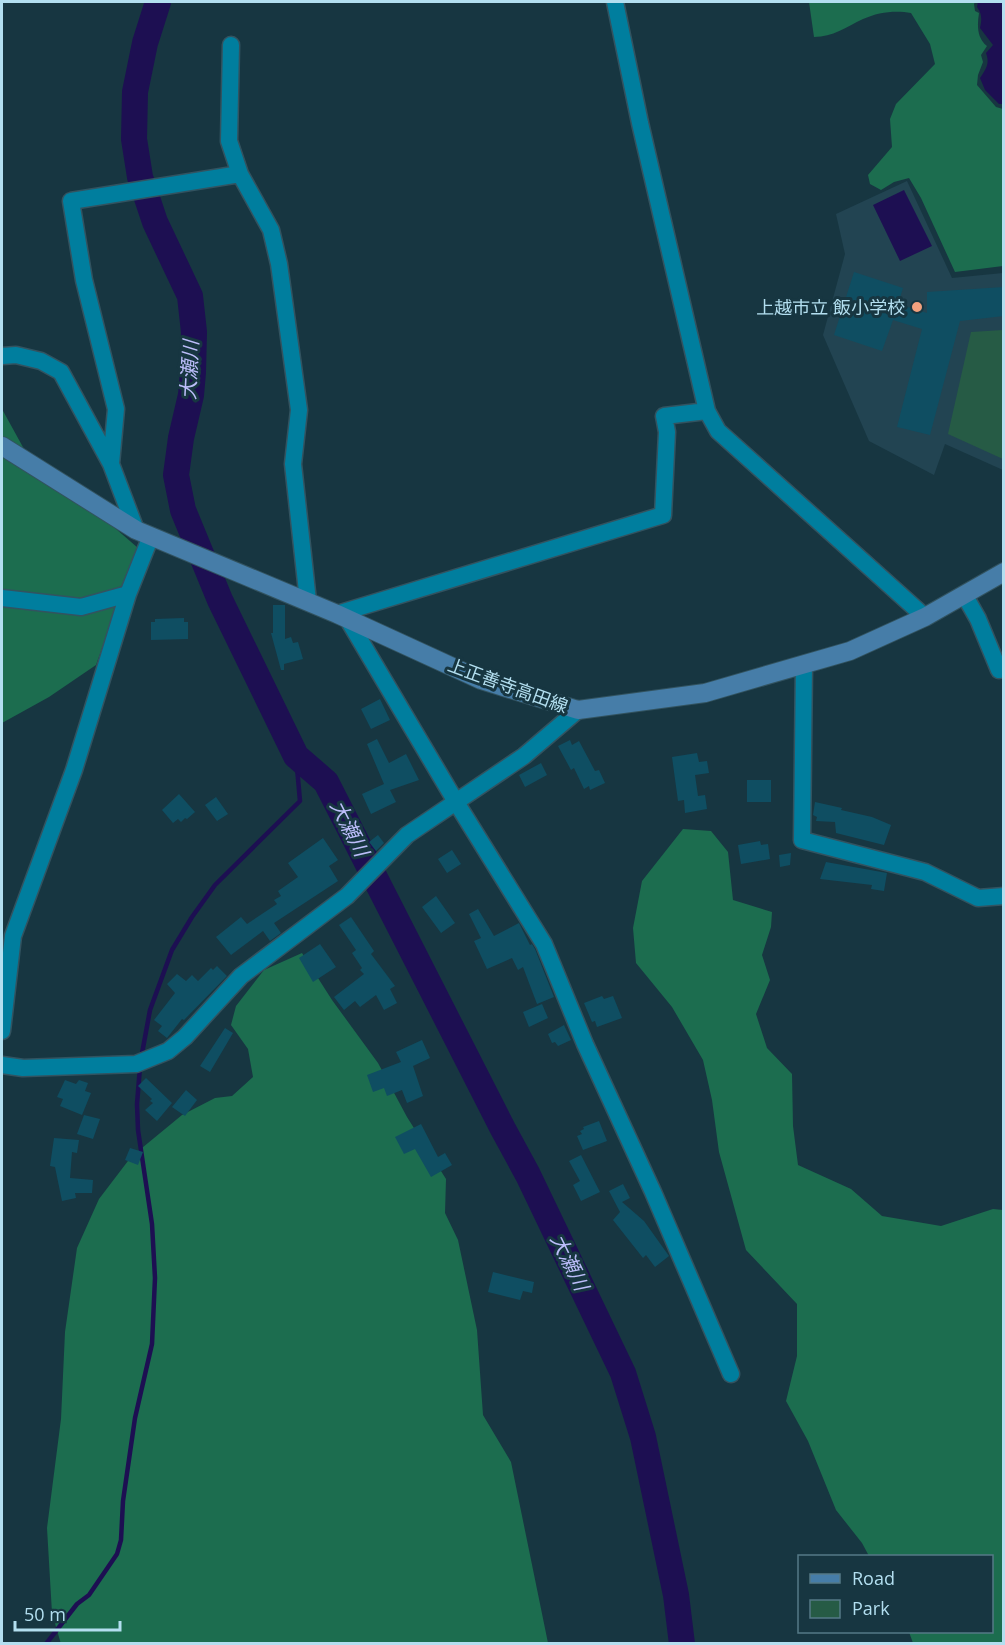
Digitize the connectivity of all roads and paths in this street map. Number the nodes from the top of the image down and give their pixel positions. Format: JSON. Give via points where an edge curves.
{"nodes":[{"id":1,"x":615,"y":2,"type":"edge"},
{"id":2,"x":231,"y":45,"type":"dead end"},
{"id":3,"x":240,"y":174,"type":"junction"},
{"id":4,"x":2,"y":356,"type":"edge"},
{"id":5,"x":707,"y":411,"type":"junction"},
{"id":6,"x":2,"y":446,"type":"edge"},
{"id":7,"x":111,"y":464,"type":"junction"},
{"id":8,"x":143,"y":533,"type":"junction"},
{"id":9,"x":1004,"y":572,"type":"edge"},
{"id":10,"x":128,"y":594,"type":"junction"},
{"id":11,"x":965,"y":596,"type":"junction"},
{"id":12,"x":2,"y":598,"type":"edge"},
{"id":13,"x":308,"y":601,"type":"junction"},
{"id":14,"x":342,"y":616,"type":"junction"},
{"id":15,"x":925,"y":617,"type":"junction"},
{"id":16,"x":804,"y":664,"type":"junction"},
{"id":17,"x":999,"y":670,"type":"dead end"},
{"id":18,"x":578,"y":710,"type":"junction"},
{"id":19,"x":456,"y":802,"type":"junction"},
{"id":20,"x":1004,"y":896,"type":"edge"},
{"id":21,"x":2,"y":1031,"type":"edge"},
{"id":22,"x":2,"y":1065,"type":"edge"},
{"id":23,"x":731,"y":1374,"type":"dead end"}],
"edges":[{"from":1,"to":5,"type":"street"},
{"from":2,"to":3,"type":"street","via":[[229,141]]},
{"from":3,"to":7,"type":"street","via":[[71,201],[84,280],[116,409]]},
{"from":3,"to":13,"type":"street","via":[[271,230],[279,264],[299,410],[293,464]]},
{"from":4,"to":7,"type":"street","via":[[41,361],[61,372]]},
{"from":5,"to":14,"type":"street","via":[[664,416],[668,432],[663,515]]},
{"from":5,"to":15,"type":"street","via":[[718,431]]},
{"from":6,"to":8,"type":"main road","name":"上正善寺高田線"},
{"from":7,"to":8,"type":"street"},
{"from":8,"to":10,"type":"street"},
{"from":8,"to":13,"type":"main road","name":"上正善寺高田線"},
{"from":9,"to":11,"type":"main road","name":"上正善寺高田線"},
{"from":10,"to":12,"type":"street","via":[[81,607]]},
{"from":10,"to":21,"type":"street","via":[[74,770],[13,936]]},
{"from":11,"to":15,"type":"main road","name":"上正善寺高田線"},
{"from":11,"to":17,"type":"street"},
{"from":13,"to":14,"type":"main road","name":"上正善寺高田線"},
{"from":14,"to":18,"type":"main road","name":"上正善寺高田線","via":[[480,680]]},
{"from":14,"to":19,"type":"street"},
{"from":15,"to":16,"type":"main road","name":"上正善寺高田線","via":[[850,651]]},
{"from":16,"to":18,"type":"main road","name":"上正善寺高田線","via":[[705,693]]},
{"from":16,"to":20,"type":"street","via":[[802,840],[925,872],[978,898]]},
{"from":18,"to":19,"type":"street","via":[[524,756]]},
{"from":19,"to":22,"type":"street","via":[[406,835],[346,896],[241,976],[168,1051],[136,1064],[23,1068]]},
{"from":19,"to":23,"type":"street","via":[[544,944]]}]}
